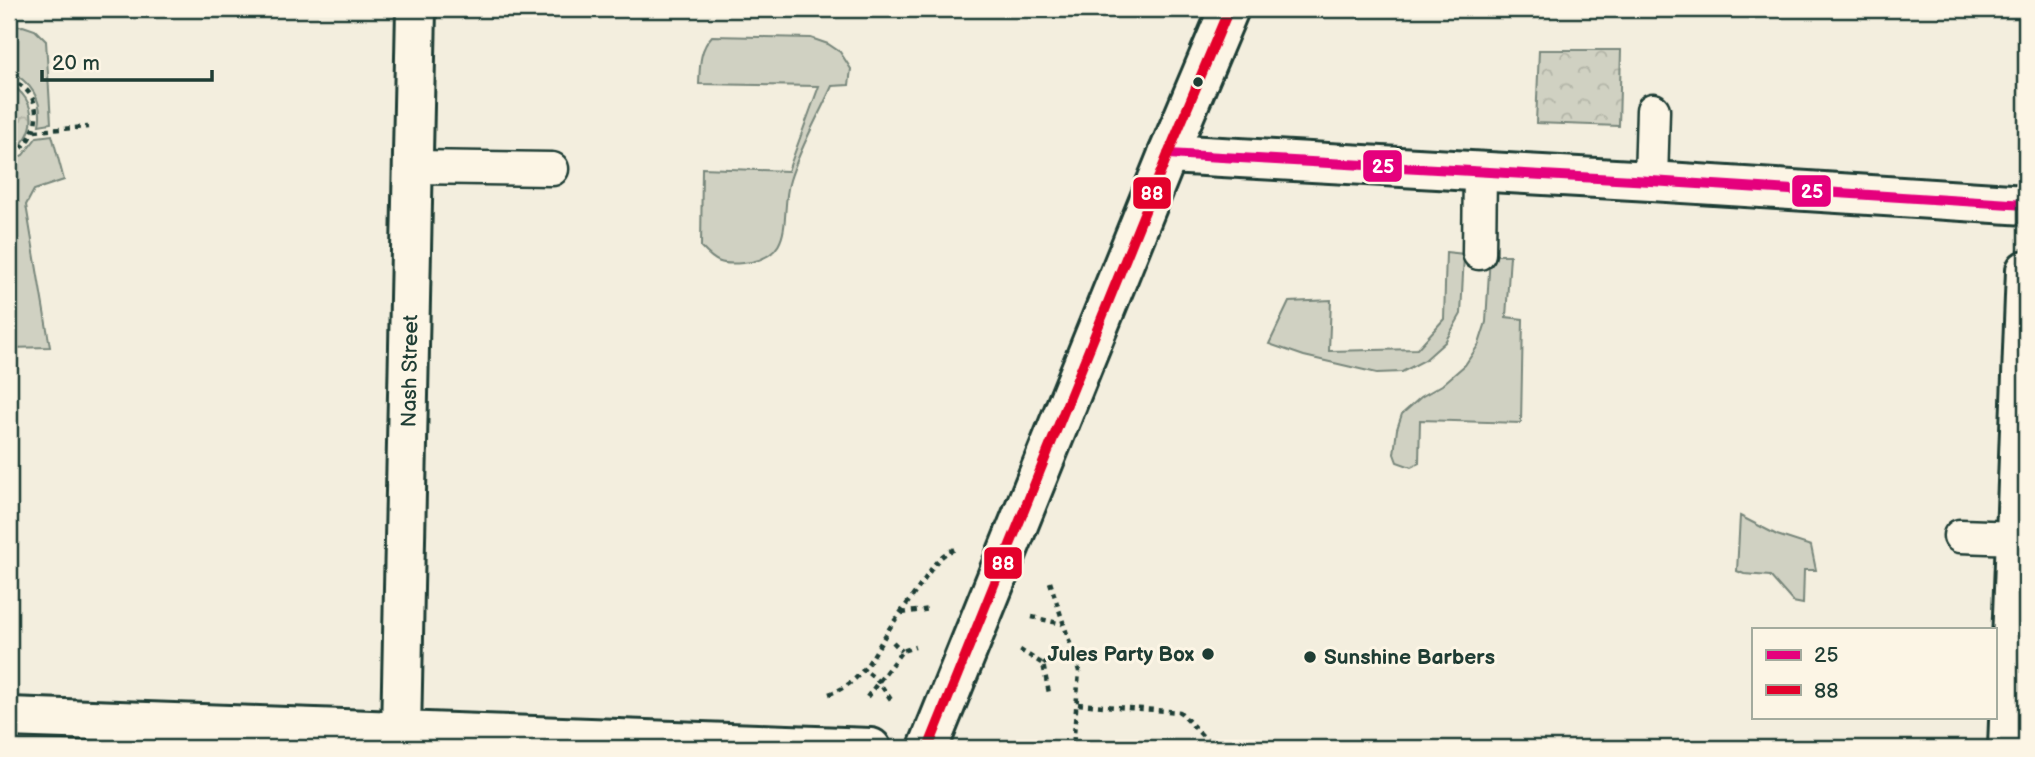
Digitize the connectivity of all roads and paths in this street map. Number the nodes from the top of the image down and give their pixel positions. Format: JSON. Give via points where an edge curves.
{"nodes":[{"id":1,"x":416,"y":9,"type":"edge"},
{"id":2,"x":1229,"y":9,"type":"edge"},
{"id":3,"x":9,"y":80,"type":"edge"},
{"id":4,"x":1653,"y":110,"type":"dead end"},
{"id":5,"x":88,"y":127,"type":"dead end"},
{"id":6,"x":35,"y":131,"type":"junction"},
{"id":7,"x":1168,"y":154,"type":"junction"},
{"id":8,"x":9,"y":157,"type":"edge"},
{"id":9,"x":414,"y":167,"type":"junction"},
{"id":10,"x":552,"y":169,"type":"dead end"},
{"id":11,"x":1480,"y":171,"type":"junction"},
{"id":12,"x":1651,"y":181,"type":"junction"},
{"id":13,"x":2026,"y":205,"type":"edge"},
{"id":14,"x":1479,"y":253,"type":"dead end"},
{"id":15,"x":2026,"y":270,"type":"edge"},
{"id":16,"x":1960,"y":536,"type":"dead end"},
{"id":17,"x":2017,"y":538,"type":"junction"},
{"id":18,"x":902,"y":612,"type":"dead end"},
{"id":19,"x":1062,"y":624,"type":"dead end"},
{"id":20,"x":893,"y":642,"type":"dead end"},
{"id":21,"x":1013,"y":646,"type":"dead end"},
{"id":22,"x":915,"y":647,"type":"dead end"},
{"id":23,"x":902,"y":651,"type":"junction"},
{"id":24,"x":1055,"y":657,"type":"dead end"},
{"id":25,"x":1043,"y":664,"type":"junction"},
{"id":26,"x":868,"y":673,"type":"dead end"},
{"id":27,"x":878,"y":681,"type":"junction"},
{"id":28,"x":835,"y":692,"type":"dead end"},
{"id":29,"x":1049,"y":693,"type":"dead end"},
{"id":30,"x":892,"y":702,"type":"dead end"},
{"id":31,"x":1078,"y":704,"type":"junction"},
{"id":32,"x":861,"y":705,"type":"dead end"},
{"id":33,"x":9,"y":717,"type":"edge"},
{"id":34,"x":401,"y":733,"type":"junction"},
{"id":35,"x":871,"y":748,"type":"edge"},
{"id":36,"x":928,"y":748,"type":"edge"},
{"id":37,"x":1073,"y":748,"type":"edge"},
{"id":38,"x":1213,"y":748,"type":"edge"},
{"id":39,"x":2008,"y":748,"type":"edge"}],
"edges":[{"from":1,"to":9,"type":"street","name":"Nash Street"},
{"from":2,"to":7,"type":"street"},
{"from":3,"to":6,"type":"path","via":[[34,103]]},
{"from":4,"to":12,"type":"lane"},
{"from":5,"to":6,"type":"path"},
{"from":6,"to":8,"type":"path","via":[[21,151]]},
{"from":7,"to":11,"type":"street"},
{"from":7,"to":36,"type":"street"},
{"from":9,"to":10,"type":"lane"},
{"from":9,"to":34,"type":"street","name":"Nash Street"},
{"from":11,"to":12,"type":"street"},
{"from":11,"to":14,"type":"lane"},
{"from":12,"to":13,"type":"street"},
{"from":15,"to":17,"type":"street"},
{"from":16,"to":17,"type":"lane"},
{"from":17,"to":39,"type":"street"},
{"from":18,"to":28,"type":"path","via":[[855,681]]},
{"from":19,"to":31,"type":"path","via":[[1079,671]]},
{"from":20,"to":23,"type":"path"},
{"from":21,"to":25,"type":"path"},
{"from":22,"to":23,"type":"path"},
{"from":23,"to":27,"type":"path"},
{"from":24,"to":25,"type":"path"},
{"from":25,"to":29,"type":"path"},
{"from":26,"to":27,"type":"path"},
{"from":27,"to":30,"type":"path"},
{"from":27,"to":32,"type":"path"},
{"from":31,"to":37,"type":"path"},
{"from":31,"to":38,"type":"path","via":[[1180,712]]},
{"from":33,"to":34,"type":"street"},
{"from":34,"to":35,"type":"street"}]}
